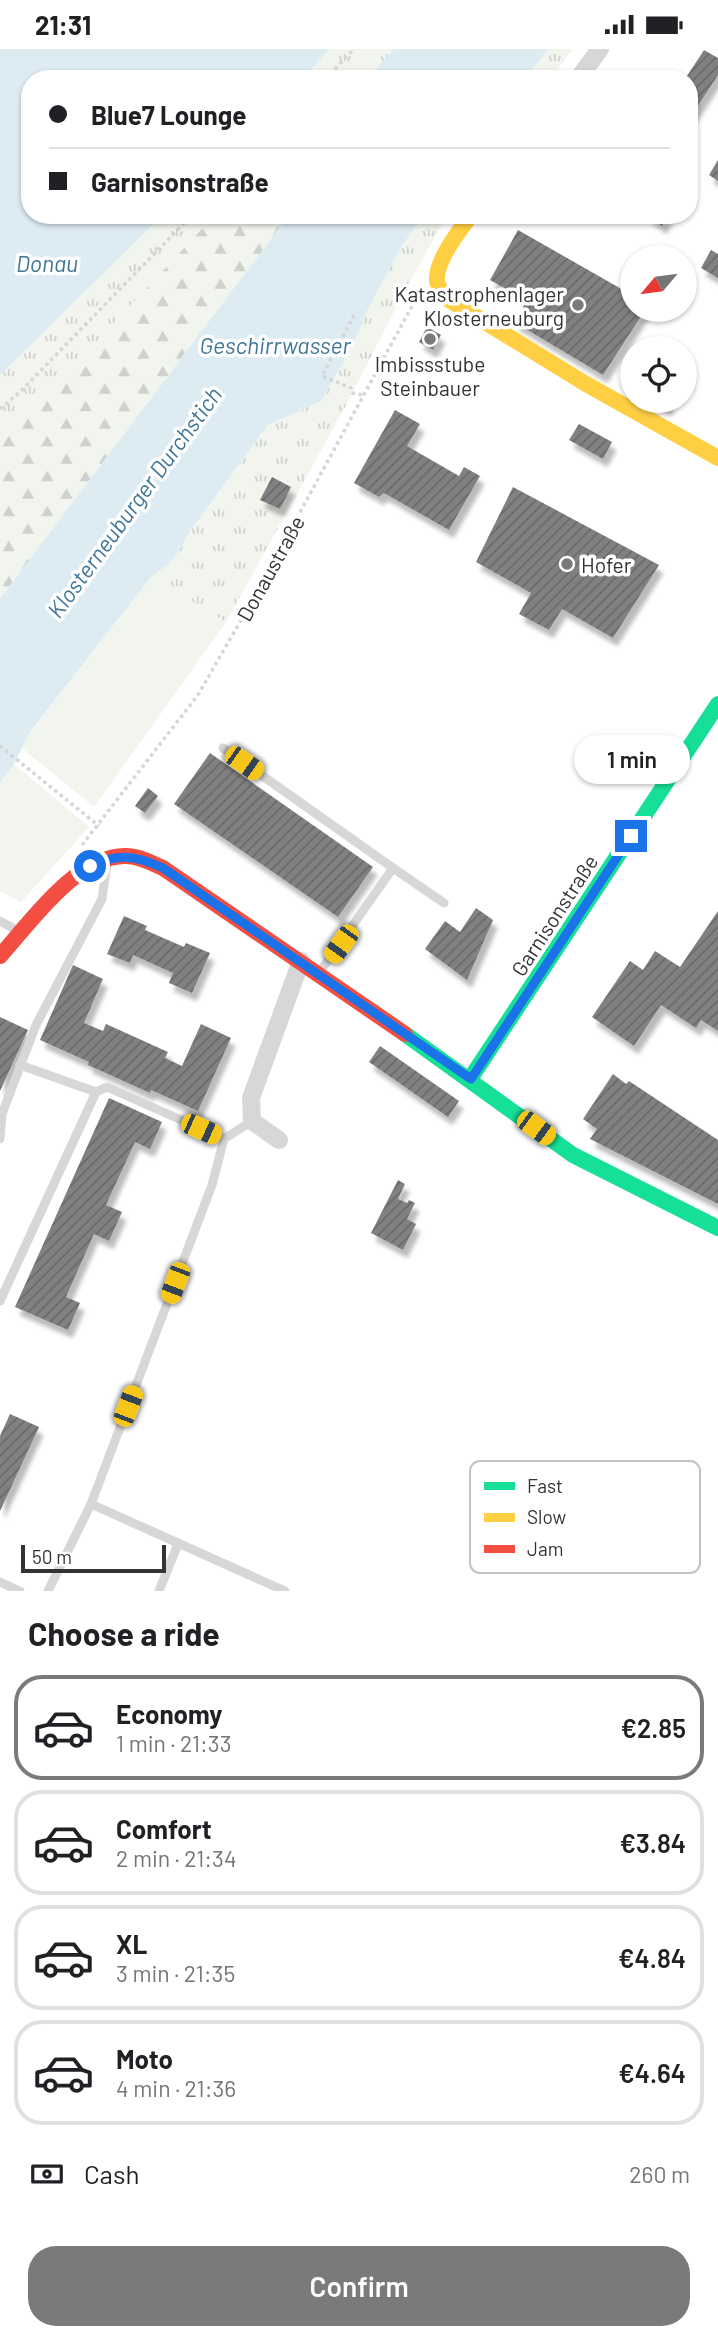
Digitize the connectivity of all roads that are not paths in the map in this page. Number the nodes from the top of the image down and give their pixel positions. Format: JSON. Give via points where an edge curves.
{"nodes":[{"id":1,"x":600,"y":49,"type":"edge"},
{"id":2,"x":585,"y":70,"type":"edge"},
{"id":3,"x":465,"y":224,"type":"edge"},
{"id":4,"x":718,"y":458,"type":"edge"},
{"id":5,"x":718,"y":704,"type":"edge"},
{"id":6,"x":223,"y":748,"type":"dead end"},
{"id":7,"x":108,"y":858,"type":"junction"},
{"id":8,"x":393,"y":868,"type":"junction"},
{"id":9,"x":444,"y":903,"type":"dead end"},
{"id":10,"x":0,"y":921,"type":"edge"},
{"id":11,"x":21,"y":933,"type":"junction"},
{"id":12,"x":0,"y":956,"type":"edge"},
{"id":13,"x":301,"y":961,"type":"junction"},
{"id":14,"x":319,"y":973,"type":"junction"},
{"id":15,"x":20,"y":1065,"type":"junction"},
{"id":16,"x":471,"y":1079,"type":"junction"},
{"id":17,"x":96,"y":1092,"type":"junction"},
{"id":18,"x":252,"y":1121,"type":"junction"},
{"id":19,"x":0,"y":1139,"type":"edge"},
{"id":20,"x":225,"y":1139,"type":"junction"},
{"id":21,"x":279,"y":1140,"type":"dead end"},
{"id":22,"x":718,"y":1228,"type":"edge"},
{"id":23,"x":0,"y":1300,"type":"edge"},
{"id":24,"x":91,"y":1504,"type":"junction"},
{"id":25,"x":178,"y":1543,"type":"junction"},
{"id":26,"x":0,"y":1582,"type":"edge"},
{"id":27,"x":20,"y":1591,"type":"edge"},
{"id":28,"x":48,"y":1591,"type":"edge"},
{"id":29,"x":159,"y":1591,"type":"edge"},
{"id":30,"x":285,"y":1591,"type":"edge"}],
"edges":[{"from":1,"to":2,"type":"street"},
{"from":3,"to":4,"type":"street","via":[[439,270],[437,280],[449,300]]},
{"from":5,"to":16,"type":"street","name":"Garnisonstraße"},
{"from":6,"to":8,"type":"lane"},
{"from":7,"to":11,"type":"street","via":[[73,878]]},
{"from":7,"to":13,"type":"street","via":[[126,856],[163,868]]},
{"from":7,"to":15,"type":"lane","via":[[102,899]]},
{"from":8,"to":9,"type":"lane"},
{"from":8,"to":14,"type":"lane"},
{"from":10,"to":11,"type":"lane"},
{"from":11,"to":12,"type":"street"},
{"from":13,"to":14,"type":"street"},
{"from":13,"to":18,"type":"street","via":[[251,1098]]},
{"from":14,"to":16,"type":"street"},
{"from":15,"to":17,"type":"lane"},
{"from":15,"to":19,"type":"lane","via":[[2,1114]]},
{"from":16,"to":22,"type":"street","via":[[573,1155]]},
{"from":17,"to":20,"type":"lane","via":[[107,1087]]},
{"from":17,"to":23,"type":"lane"},
{"from":18,"to":20,"type":"lane"},
{"from":18,"to":21,"type":"street"},
{"from":20,"to":24,"type":"lane","via":[[212,1185]]},
{"from":24,"to":25,"type":"lane"},
{"from":24,"to":28,"type":"lane"},
{"from":25,"to":29,"type":"lane"},
{"from":25,"to":30,"type":"lane"},
{"from":26,"to":27,"type":"lane"}]}
